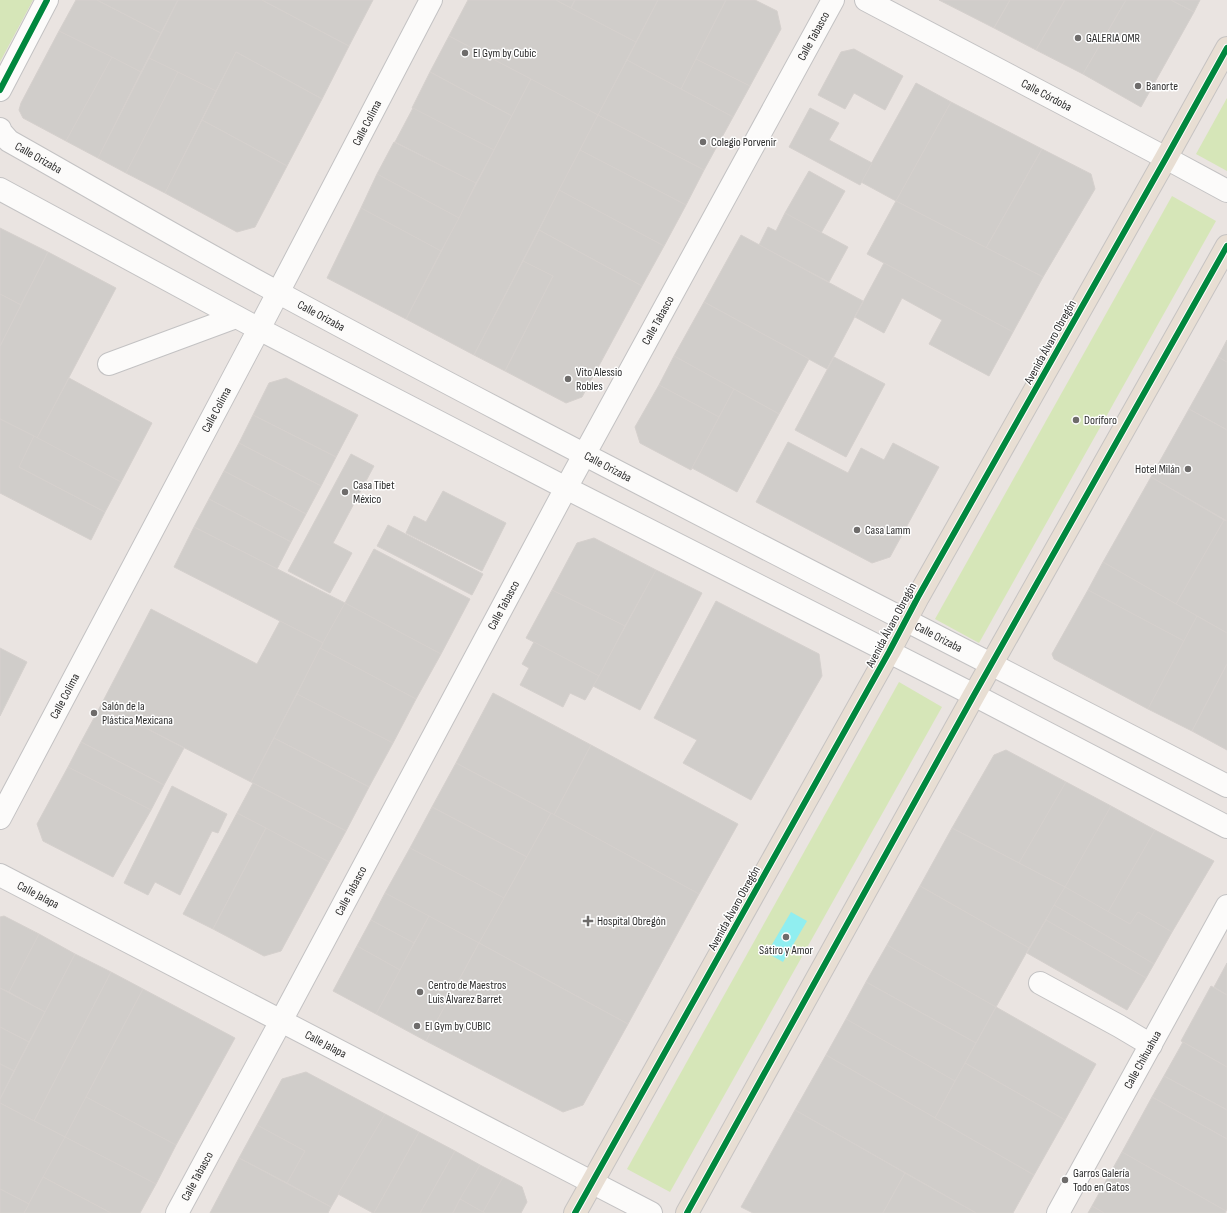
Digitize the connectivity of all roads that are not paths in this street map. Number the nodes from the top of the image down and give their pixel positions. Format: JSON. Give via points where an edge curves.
{"nodes":[{"id":1,"x":47,"y":0,"type":"edge"},
{"id":2,"x":431,"y":0,"type":"edge"},
{"id":3,"x":833,"y":0,"type":"edge"},
{"id":4,"x":866,"y":0,"type":"edge"},
{"id":5,"x":1227,"y":48,"type":"edge"},
{"id":6,"x":0,"y":90,"type":"edge"},
{"id":7,"x":0,"y":129,"type":"edge"},
{"id":8,"x":1166,"y":158,"type":"junction"},
{"id":9,"x":0,"y":189,"type":"edge"},
{"id":10,"x":1227,"y":191,"type":"edge"},
{"id":11,"x":1227,"y":246,"type":"edge"},
{"id":12,"x":278,"y":293,"type":"junction"},
{"id":13,"x":236,"y":317,"type":"junction"},
{"id":14,"x":259,"y":329,"type":"junction"},
{"id":15,"x":109,"y":364,"type":"dead end"},
{"id":16,"x":584,"y":455,"type":"junction"},
{"id":17,"x":566,"y":488,"type":"junction"},
{"id":18,"x":905,"y":620,"type":"junction"},
{"id":19,"x":889,"y":652,"type":"junction"},
{"id":20,"x":992,"y":664,"type":"junction"},
{"id":21,"x":974,"y":695,"type":"junction"},
{"id":22,"x":1227,"y":786,"type":"edge"},
{"id":23,"x":0,"y":818,"type":"edge"},
{"id":24,"x":1227,"y":827,"type":"edge"},
{"id":25,"x":0,"y":875,"type":"edge"},
{"id":26,"x":1227,"y":906,"type":"edge"},
{"id":27,"x":1040,"y":982,"type":"dead end"},
{"id":28,"x":281,"y":1021,"type":"junction"},
{"id":29,"x":1151,"y":1045,"type":"junction"},
{"id":30,"x":592,"y":1183,"type":"junction"},
{"id":31,"x":177,"y":1213,"type":"edge"},
{"id":32,"x":575,"y":1213,"type":"edge"},
{"id":33,"x":651,"y":1213,"type":"edge"},
{"id":34,"x":687,"y":1213,"type":"edge"},
{"id":35,"x":1058,"y":1213,"type":"edge"}],
"edges":[{"from":1,"to":6,"type":"street"},
{"from":2,"to":12,"type":"street","name":"Calle Colima"},
{"from":3,"to":16,"type":"street","name":"Calle Tabasco"},
{"from":4,"to":8,"type":"street","name":"Calle Córdoba"},
{"from":5,"to":8,"type":"main road","name":"Avenida Álvaro Obregón"},
{"from":7,"to":12,"type":"street","name":"Calle Orizaba","via":[[9,141]]},
{"from":8,"to":10,"type":"street","name":"Calle Córdoba"},
{"from":8,"to":18,"type":"main road","name":"Avenida Álvaro Obregón"},
{"from":9,"to":13,"type":"street"},
{"from":11,"to":20,"type":"main road"},
{"from":12,"to":14,"type":"street","name":"Calle Colima"},
{"from":12,"to":16,"type":"street","name":"Calle Orizaba"},
{"from":13,"to":14,"type":"street"},
{"from":13,"to":15,"type":"street"},
{"from":14,"to":17,"type":"street"},
{"from":14,"to":23,"type":"street","name":"Calle Colima"},
{"from":16,"to":17,"type":"street","name":"Calle Tabasco"},
{"from":16,"to":18,"type":"street","name":"Calle Orizaba"},
{"from":17,"to":19,"type":"street"},
{"from":17,"to":28,"type":"street","name":"Calle Tabasco"},
{"from":18,"to":19,"type":"main road","name":"Avenida Álvaro Obregón"},
{"from":18,"to":20,"type":"street","name":"Calle Orizaba"},
{"from":19,"to":21,"type":"street"},
{"from":19,"to":30,"type":"main road","name":"Avenida Álvaro Obregón"},
{"from":20,"to":21,"type":"main road"},
{"from":20,"to":22,"type":"street","name":"Calle Orizaba"},
{"from":21,"to":24,"type":"street"},
{"from":21,"to":34,"type":"main road"},
{"from":25,"to":28,"type":"street","name":"Calle Jalapa"},
{"from":26,"to":29,"type":"street","name":"Calle Chihuahua"},
{"from":27,"to":29,"type":"street"},
{"from":28,"to":30,"type":"street","name":"Calle Jalapa"},
{"from":28,"to":31,"type":"street","name":"Calle Tabasco"},
{"from":29,"to":35,"type":"street","name":"Calle Chihuahua"},
{"from":30,"to":32,"type":"main road","name":"Avenida Álvaro Obregón"},
{"from":30,"to":33,"type":"street","name":"Calle Jalapa"}]}
